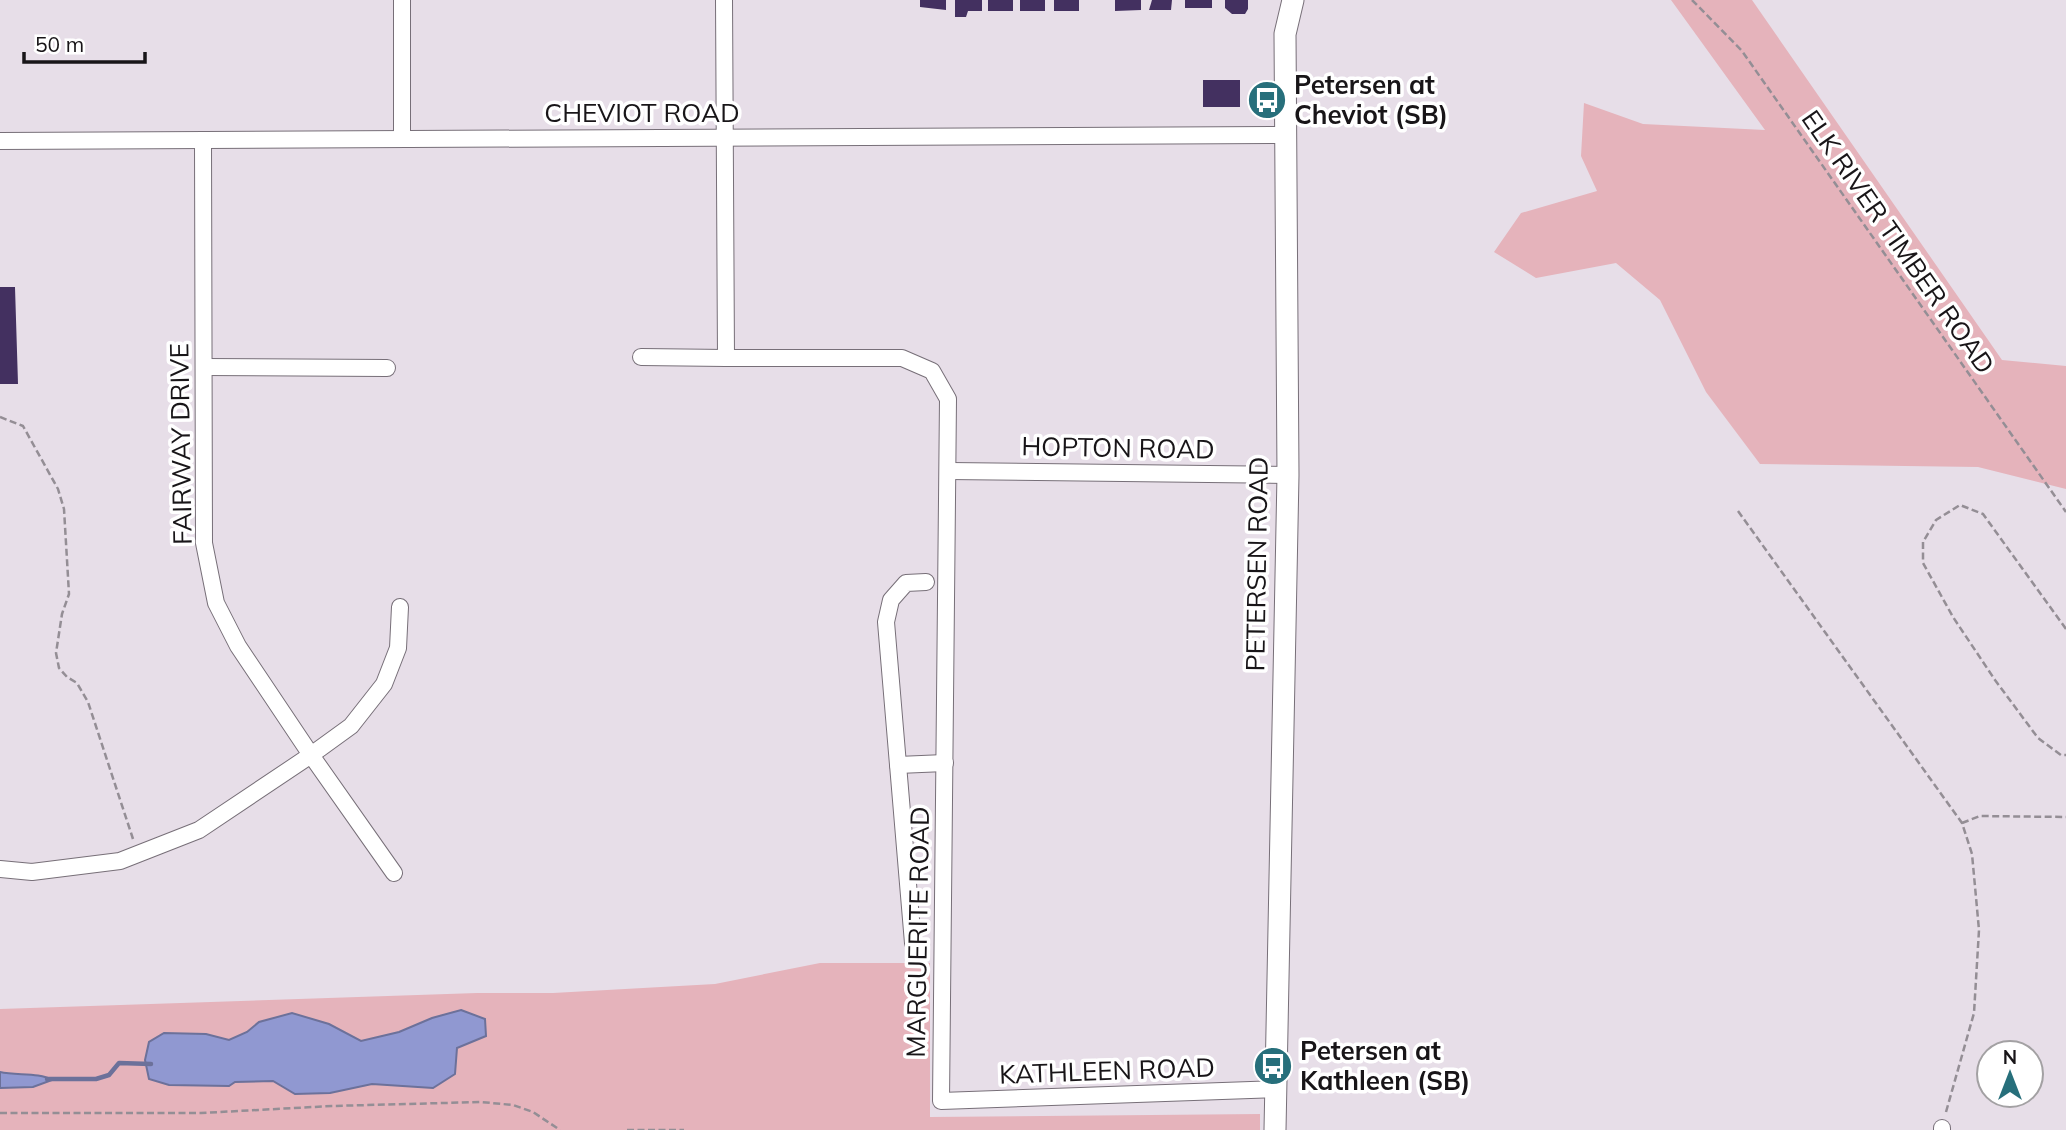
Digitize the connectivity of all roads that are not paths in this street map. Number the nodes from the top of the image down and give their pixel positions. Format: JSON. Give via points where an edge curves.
{"nodes":[{"id":1,"x":402,"y":0,"type":"edge"},
{"id":2,"x":724,"y":0,"type":"edge"},
{"id":3,"x":1293,"y":0,"type":"edge"},
{"id":4,"x":1285,"y":135,"type":"junction"},
{"id":5,"x":402,"y":138,"type":"junction"},
{"id":6,"x":725,"y":138,"type":"junction"},
{"id":7,"x":0,"y":141,"type":"edge"},
{"id":8,"x":203,"y":142,"type":"junction"},
{"id":9,"x":641,"y":357,"type":"dead end"},
{"id":10,"x":726,"y":358,"type":"junction"},
{"id":11,"x":204,"y":368,"type":"junction"},
{"id":12,"x":387,"y":368,"type":"dead end"},
{"id":13,"x":948,"y":471,"type":"junction"},
{"id":14,"x":1288,"y":475,"type":"junction"},
{"id":15,"x":926,"y":582,"type":"dead end"},
{"id":16,"x":400,"y":607,"type":"dead end"},
{"id":17,"x":311,"y":755,"type":"junction"},
{"id":18,"x":945,"y":763,"type":"junction"},
{"id":19,"x":898,"y":765,"type":"junction"},
{"id":20,"x":0,"y":869,"type":"edge"},
{"id":21,"x":394,"y":873,"type":"dead end"},
{"id":22,"x":913,"y":943,"type":"dead end"},
{"id":23,"x":1276,"y":1089,"type":"junction"},
{"id":24,"x":941,"y":1101,"type":"joint"},
{"id":25,"x":1275,"y":1130,"type":"edge"}],
"edges":[{"from":1,"to":5,"type":"street"},
{"from":2,"to":6,"type":"street"},
{"from":3,"to":4,"type":"street","name":"PETERSEN ROAD","via":[[1285,34]]},
{"from":4,"to":6,"type":"street","name":"CHEVIOT ROAD"},
{"from":4,"to":14,"type":"street","name":"PETERSEN ROAD"},
{"from":5,"to":6,"type":"street","name":"CHEVIOT ROAD"},
{"from":5,"to":8,"type":"street","name":"CHEVIOT ROAD"},
{"from":6,"to":10,"type":"street"},
{"from":7,"to":8,"type":"street","name":"CHEVIOT ROAD"},
{"from":8,"to":11,"type":"street","name":"FAIRWAY DRIVE"},
{"from":9,"to":10,"type":"street","name":"MARGUERITE ROAD"},
{"from":10,"to":13,"type":"street","name":"MARGUERITE ROAD","via":[[902,358],[932,371],[948,399]]},
{"from":11,"to":12,"type":"street"},
{"from":11,"to":17,"type":"street","name":"FAIRWAY DRIVE","via":[[204,543],[216,603],[238,646]]},
{"from":13,"to":14,"type":"street","name":"HOPTON ROAD"},
{"from":13,"to":18,"type":"street","name":"MARGUERITE ROAD"},
{"from":14,"to":23,"type":"street","name":"PETERSEN ROAD"},
{"from":15,"to":19,"type":"street","name":"MARGUERITE ROAD","via":[[906,583],[891,600],[886,622]]},
{"from":16,"to":17,"type":"street","via":[[398,648],[384,684],[351,726]]},
{"from":17,"to":20,"type":"street","via":[[199,830],[120,861],[32,872]]},
{"from":17,"to":21,"type":"street","name":"FAIRWAY DRIVE"},
{"from":18,"to":19,"type":"street"},
{"from":18,"to":24,"type":"street","name":"MARGUERITE ROAD"},
{"from":19,"to":22,"type":"street","name":"MARGUERITE ROAD"},
{"from":23,"to":24,"type":"street","name":"KATHLEEN ROAD"},
{"from":23,"to":25,"type":"street","name":"PETERSEN ROAD"}]}
